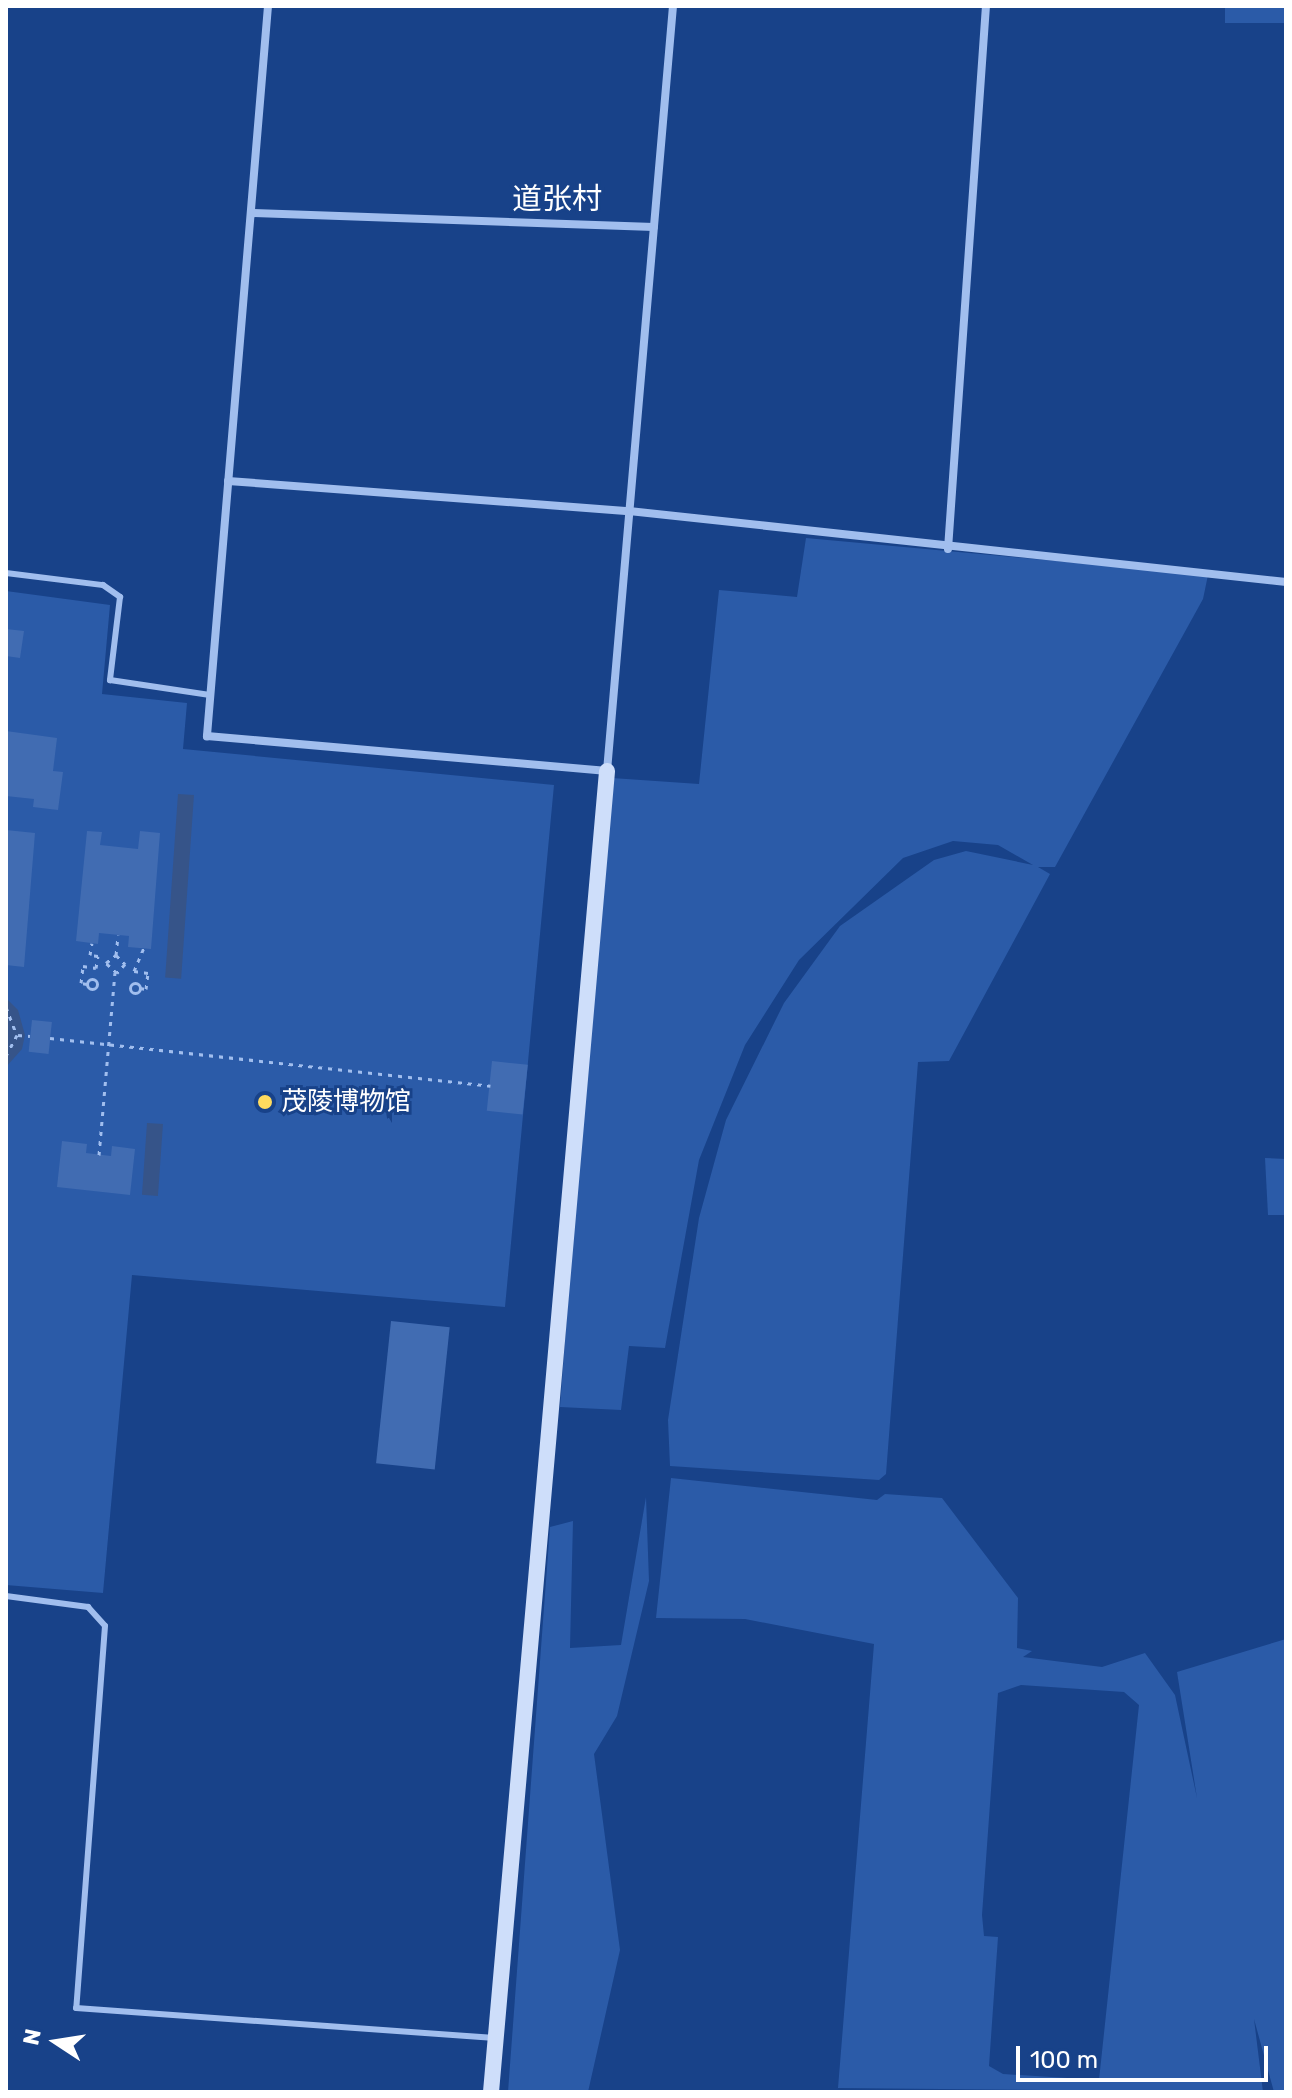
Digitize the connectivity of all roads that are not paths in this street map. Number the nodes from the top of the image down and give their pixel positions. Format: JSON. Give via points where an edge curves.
{"nodes":[{"id":1,"x":268,"y":6,"type":"edge"},
{"id":2,"x":673,"y":6,"type":"edge"},
{"id":3,"x":986,"y":6,"type":"edge"},
{"id":4,"x":251,"y":213,"type":"junction"},
{"id":5,"x":654,"y":227,"type":"junction"},
{"id":6,"x":228,"y":481,"type":"junction"},
{"id":7,"x":629,"y":511,"type":"junction"},
{"id":8,"x":948,"y":549,"type":"junction"},
{"id":9,"x":6,"y":573,"type":"edge"},
{"id":10,"x":1286,"y":582,"type":"edge"},
{"id":11,"x":210,"y":695,"type":"junction"},
{"id":12,"x":607,"y":771,"type":"junction"},
{"id":13,"x":6,"y":1596,"type":"edge"},
{"id":14,"x":495,"y":2038,"type":"junction"},
{"id":15,"x":491,"y":2092,"type":"edge"}],
"edges":[{"from":1,"to":4,"type":"street"},
{"from":2,"to":5,"type":"street"},
{"from":3,"to":8,"type":"street"},
{"from":4,"to":5,"type":"street"},
{"from":4,"to":6,"type":"street"},
{"from":5,"to":7,"type":"street"},
{"from":6,"to":7,"type":"street"},
{"from":6,"to":11,"type":"street"},
{"from":7,"to":8,"type":"street"},
{"from":7,"to":12,"type":"street"},
{"from":8,"to":10,"type":"street"},
{"from":9,"to":11,"type":"lane","via":[[103,585],[120,597],[110,680]]},
{"from":11,"to":12,"type":"street","via":[[207,736]]},
{"from":12,"to":14,"type":"main road"},
{"from":13,"to":14,"type":"lane","via":[[88,1607],[105,1626],[76,2008]]},
{"from":14,"to":15,"type":"main road"}]}
